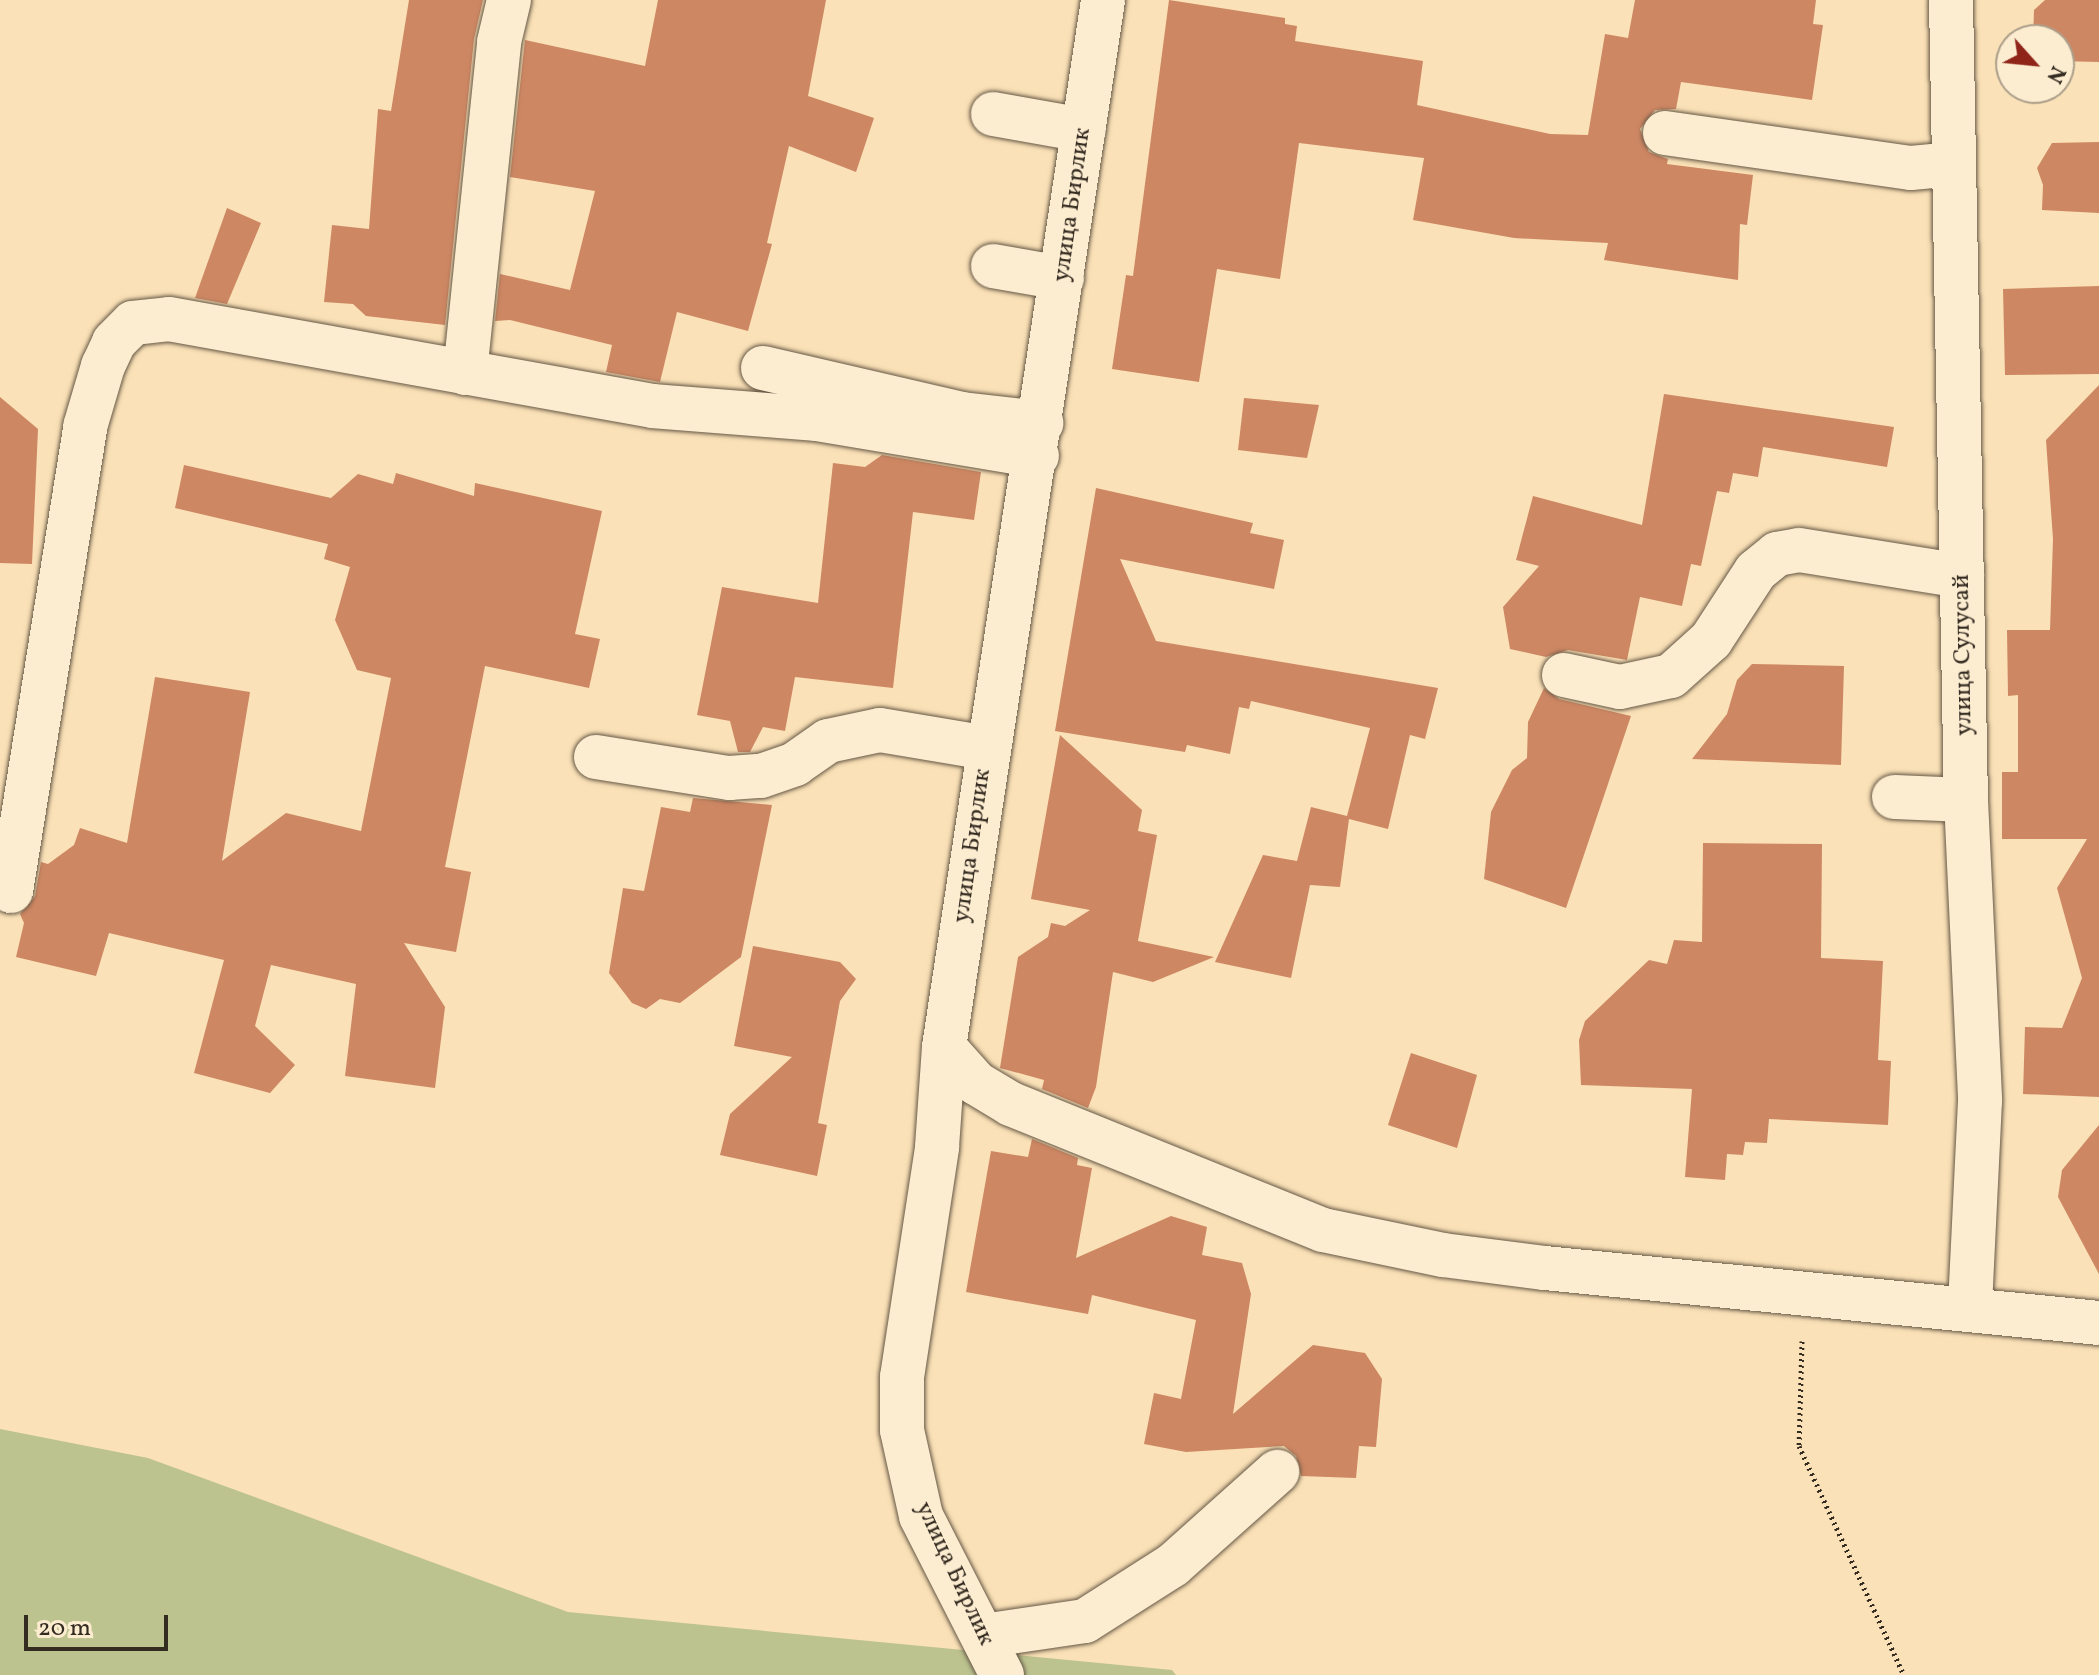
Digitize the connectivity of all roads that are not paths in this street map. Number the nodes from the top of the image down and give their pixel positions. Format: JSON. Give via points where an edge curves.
{"nodes":[{"id":1,"x":509,"y":0,"type":"edge"},
{"id":2,"x":1103,"y":0,"type":"edge"},
{"id":3,"x":1951,"y":0,"type":"edge"},
{"id":4,"x":993,"y":114,"type":"dead end"},
{"id":5,"x":1084,"y":130,"type":"junction"},
{"id":6,"x":1665,"y":133,"type":"dead end"},
{"id":7,"x":1954,"y":164,"type":"junction"},
{"id":8,"x":993,"y":266,"type":"dead end"},
{"id":9,"x":1062,"y":278,"type":"junction"},
{"id":10,"x":763,"y":368,"type":"dead end"},
{"id":11,"x":465,"y":373,"type":"junction"},
{"id":12,"x":1039,"y":439,"type":"junction"},
{"id":13,"x":1962,"y":576,"type":"junction"},
{"id":14,"x":1564,"y":675,"type":"dead end"},
{"id":15,"x":988,"y":748,"type":"junction"},
{"id":16,"x":596,"y":757,"type":"dead end"},
{"id":17,"x":1894,"y":797,"type":"dead end"},
{"id":18,"x":1966,"y":800,"type":"junction"},
{"id":19,"x":11,"y":891,"type":"dead end"},
{"id":20,"x":944,"y":1047,"type":"junction"},
{"id":21,"x":1970,"y":1309,"type":"junction"},
{"id":22,"x":2099,"y":1323,"type":"edge"},
{"id":23,"x":1277,"y":1472,"type":"dead end"},
{"id":24,"x":983,"y":1636,"type":"junction"},
{"id":25,"x":1002,"y":1675,"type":"edge"}],
"edges":[{"from":1,"to":11,"type":"street","via":[[499,42]]},
{"from":2,"to":5,"type":"street","name":"улица Бирлик"},
{"from":3,"to":7,"type":"street","name":"улица Сулусай"},
{"from":4,"to":5,"type":"street"},
{"from":5,"to":9,"type":"street","name":"улица Бирлик"},
{"from":6,"to":7,"type":"street","via":[[1911,168]]},
{"from":7,"to":13,"type":"street","name":"улица Сулусай"},
{"from":8,"to":9,"type":"street"},
{"from":9,"to":12,"type":"street","name":"улица Бирлик"},
{"from":10,"to":12,"type":"street","via":[[962,414]]},
{"from":11,"to":12,"type":"street","via":[[652,406]]},
{"from":11,"to":19,"type":"street","via":[[169,319],[133,323],[114,342],[85,427]]},
{"from":12,"to":15,"type":"street","name":"улица Бирлик"},
{"from":13,"to":14,"type":"street","via":[[1799,550],[1777,554],[1756,571],[1711,640],[1671,676],[1620,687]]},
{"from":13,"to":18,"type":"street","name":"улица Сулусай"},
{"from":15,"to":16,"type":"street","via":[[880,730],[828,741],[795,764],[761,776],[729,778]]},
{"from":15,"to":20,"type":"street","name":"улица Бирлик"},
{"from":17,"to":18,"type":"street"},
{"from":18,"to":21,"type":"street","name":"улица Сулусай","via":[[1980,1101]]},
{"from":20,"to":21,"type":"street","via":[[976,1083],[1011,1104],[1323,1230],[1443,1255]]},
{"from":20,"to":24,"type":"street","name":"улица Бирлик","via":[[937,1147],[902,1377],[902,1430],[921,1516]]},
{"from":21,"to":22,"type":"street"},
{"from":23,"to":24,"type":"street","via":[[1173,1565],[1085,1621]]},
{"from":24,"to":25,"type":"street","name":"улица Бирлик"}]}
